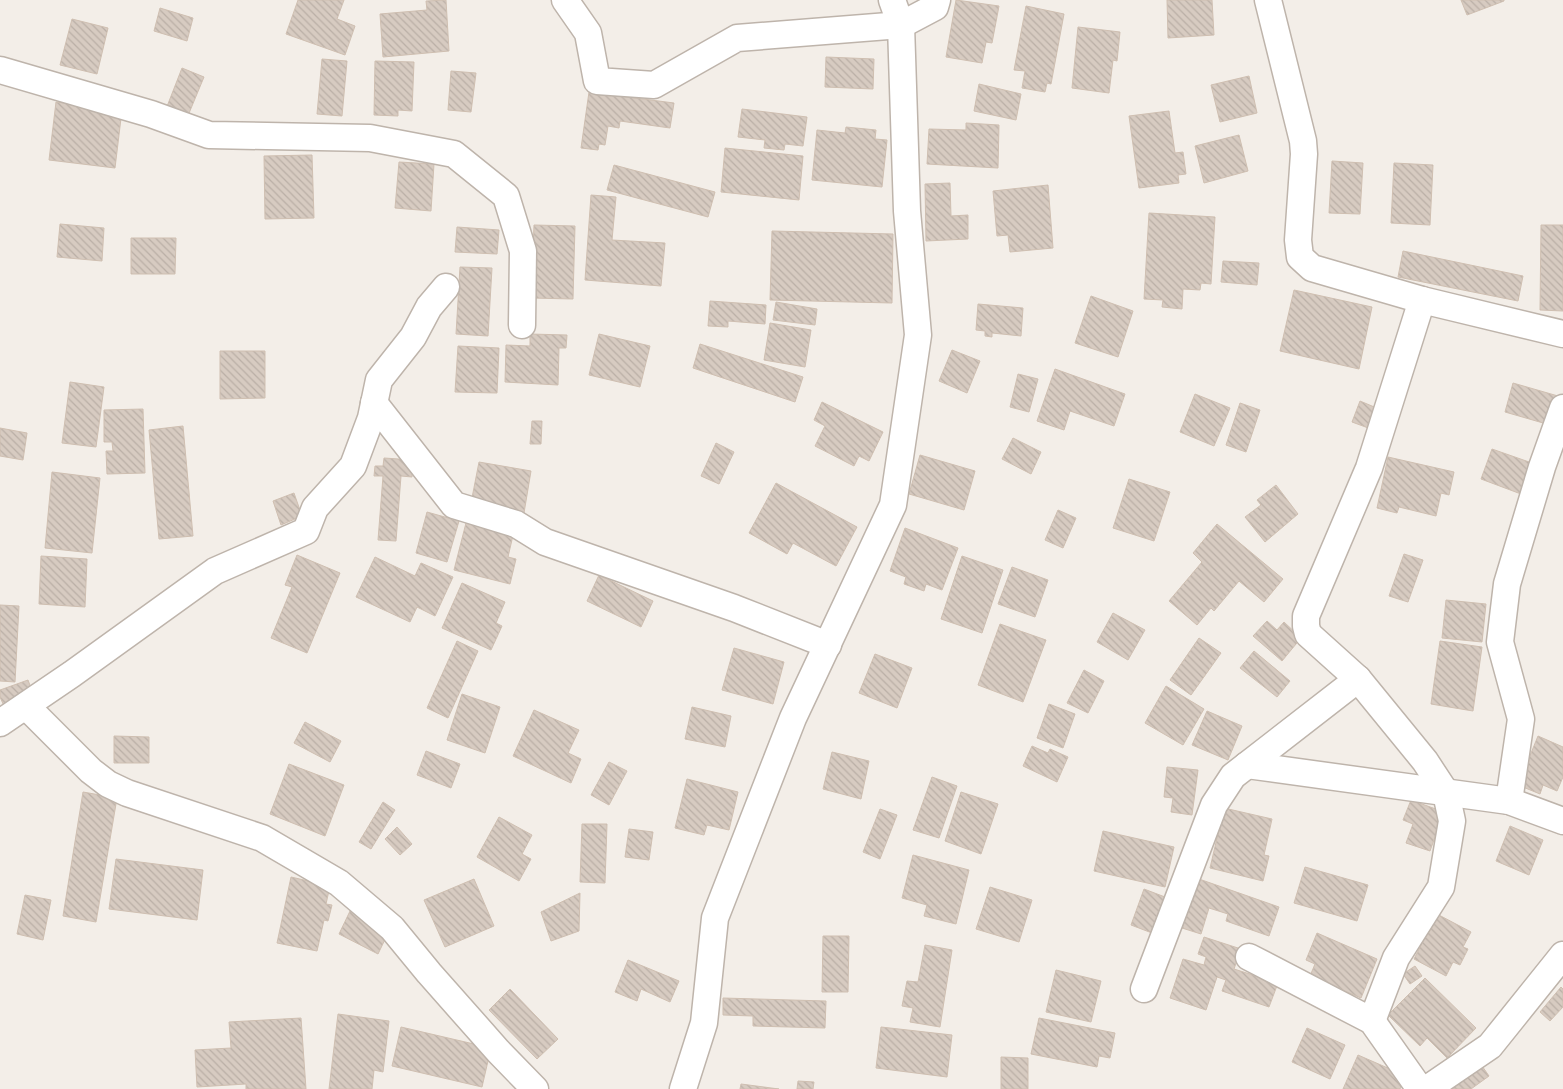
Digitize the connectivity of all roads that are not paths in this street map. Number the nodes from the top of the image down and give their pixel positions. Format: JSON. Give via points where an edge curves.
{"nodes":[{"id":1,"x":565,"y":0,"type":"edge"},
{"id":2,"x":892,"y":0,"type":"edge"},
{"id":3,"x":937,"y":0,"type":"edge"},
{"id":4,"x":1268,"y":0,"type":"edge"},
{"id":5,"x":901,"y":25,"type":"junction"},
{"id":6,"x":0,"y":70,"type":"edge"},
{"id":7,"x":446,"y":287,"type":"dead end"},
{"id":8,"x":1422,"y":300,"type":"junction"},
{"id":9,"x":522,"y":325,"type":"dead end"},
{"id":10,"x":1563,"y":334,"type":"edge"},
{"id":11,"x":374,"y":403,"type":"junction"},
{"id":12,"x":1563,"y":408,"type":"edge"},
{"id":13,"x":828,"y":645,"type":"junction"},
{"id":14,"x":1358,"y":679,"type":"junction"},
{"id":15,"x":26,"y":706,"type":"junction"},
{"id":16,"x":0,"y":723,"type":"edge"},
{"id":17,"x":1247,"y":765,"type":"junction"},
{"id":18,"x":1446,"y":793,"type":"junction"},
{"id":19,"x":1509,"y":801,"type":"junction"},
{"id":20,"x":1563,"y":820,"type":"edge"},
{"id":21,"x":1563,"y":955,"type":"edge"},
{"id":22,"x":1249,"y":957,"type":"dead end"},
{"id":23,"x":1144,"y":989,"type":"dead end"},
{"id":24,"x":1372,"y":1021,"type":"junction"},
{"id":25,"x":535,"y":1089,"type":"edge"},
{"id":26,"x":683,"y":1089,"type":"edge"},
{"id":27,"x":1420,"y":1089,"type":"edge"},
{"id":28,"x":1427,"y":1089,"type":"edge"}],
"edges":[{"from":1,"to":5,"type":"street","via":[[588,33],[597,81],[654,85],[738,38]]},
{"from":2,"to":5,"type":"street"},
{"from":3,"to":5,"type":"street","via":[[936,7]]},
{"from":4,"to":8,"type":"street","via":[[1303,141],[1300,257],[1312,268]]},
{"from":5,"to":13,"type":"street","via":[[907,211],[918,336],[894,505]]},
{"from":6,"to":9,"type":"street","via":[[151,114],[209,135],[370,138],[454,154],[506,196],[523,251]]},
{"from":7,"to":11,"type":"street","via":[[429,307],[414,337],[379,380]]},
{"from":8,"to":10,"type":"street"},
{"from":8,"to":14,"type":"street","via":[[1369,468],[1306,616],[1308,634]]},
{"from":11,"to":13,"type":"street","via":[[454,505],[516,524],[546,542],[734,608]]},
{"from":11,"to":15,"type":"street","via":[[353,466],[315,508],[306,530],[216,571]]},
{"from":12,"to":19,"type":"street","via":[[1506,584],[1500,642],[1521,719]]},
{"from":13,"to":26,"type":"street","via":[[793,718],[715,918],[704,1023]]},
{"from":14,"to":17,"type":"street"},
{"from":14,"to":18,"type":"street","via":[[1425,761]]},
{"from":15,"to":16,"type":"street"},
{"from":15,"to":25,"type":"street","via":[[108,784],[262,838],[339,883],[392,928],[498,1052]]},
{"from":17,"to":18,"type":"street"},
{"from":17,"to":23,"type":"street","via":[[1233,776],[1214,805]]},
{"from":18,"to":19,"type":"street"},
{"from":18,"to":24,"type":"street","via":[[1452,821],[1441,887],[1396,958]]},
{"from":19,"to":20,"type":"street"},
{"from":21,"to":28,"type":"street","via":[[1490,1046]]},
{"from":22,"to":24,"type":"street"},
{"from":24,"to":27,"type":"street"}]}
